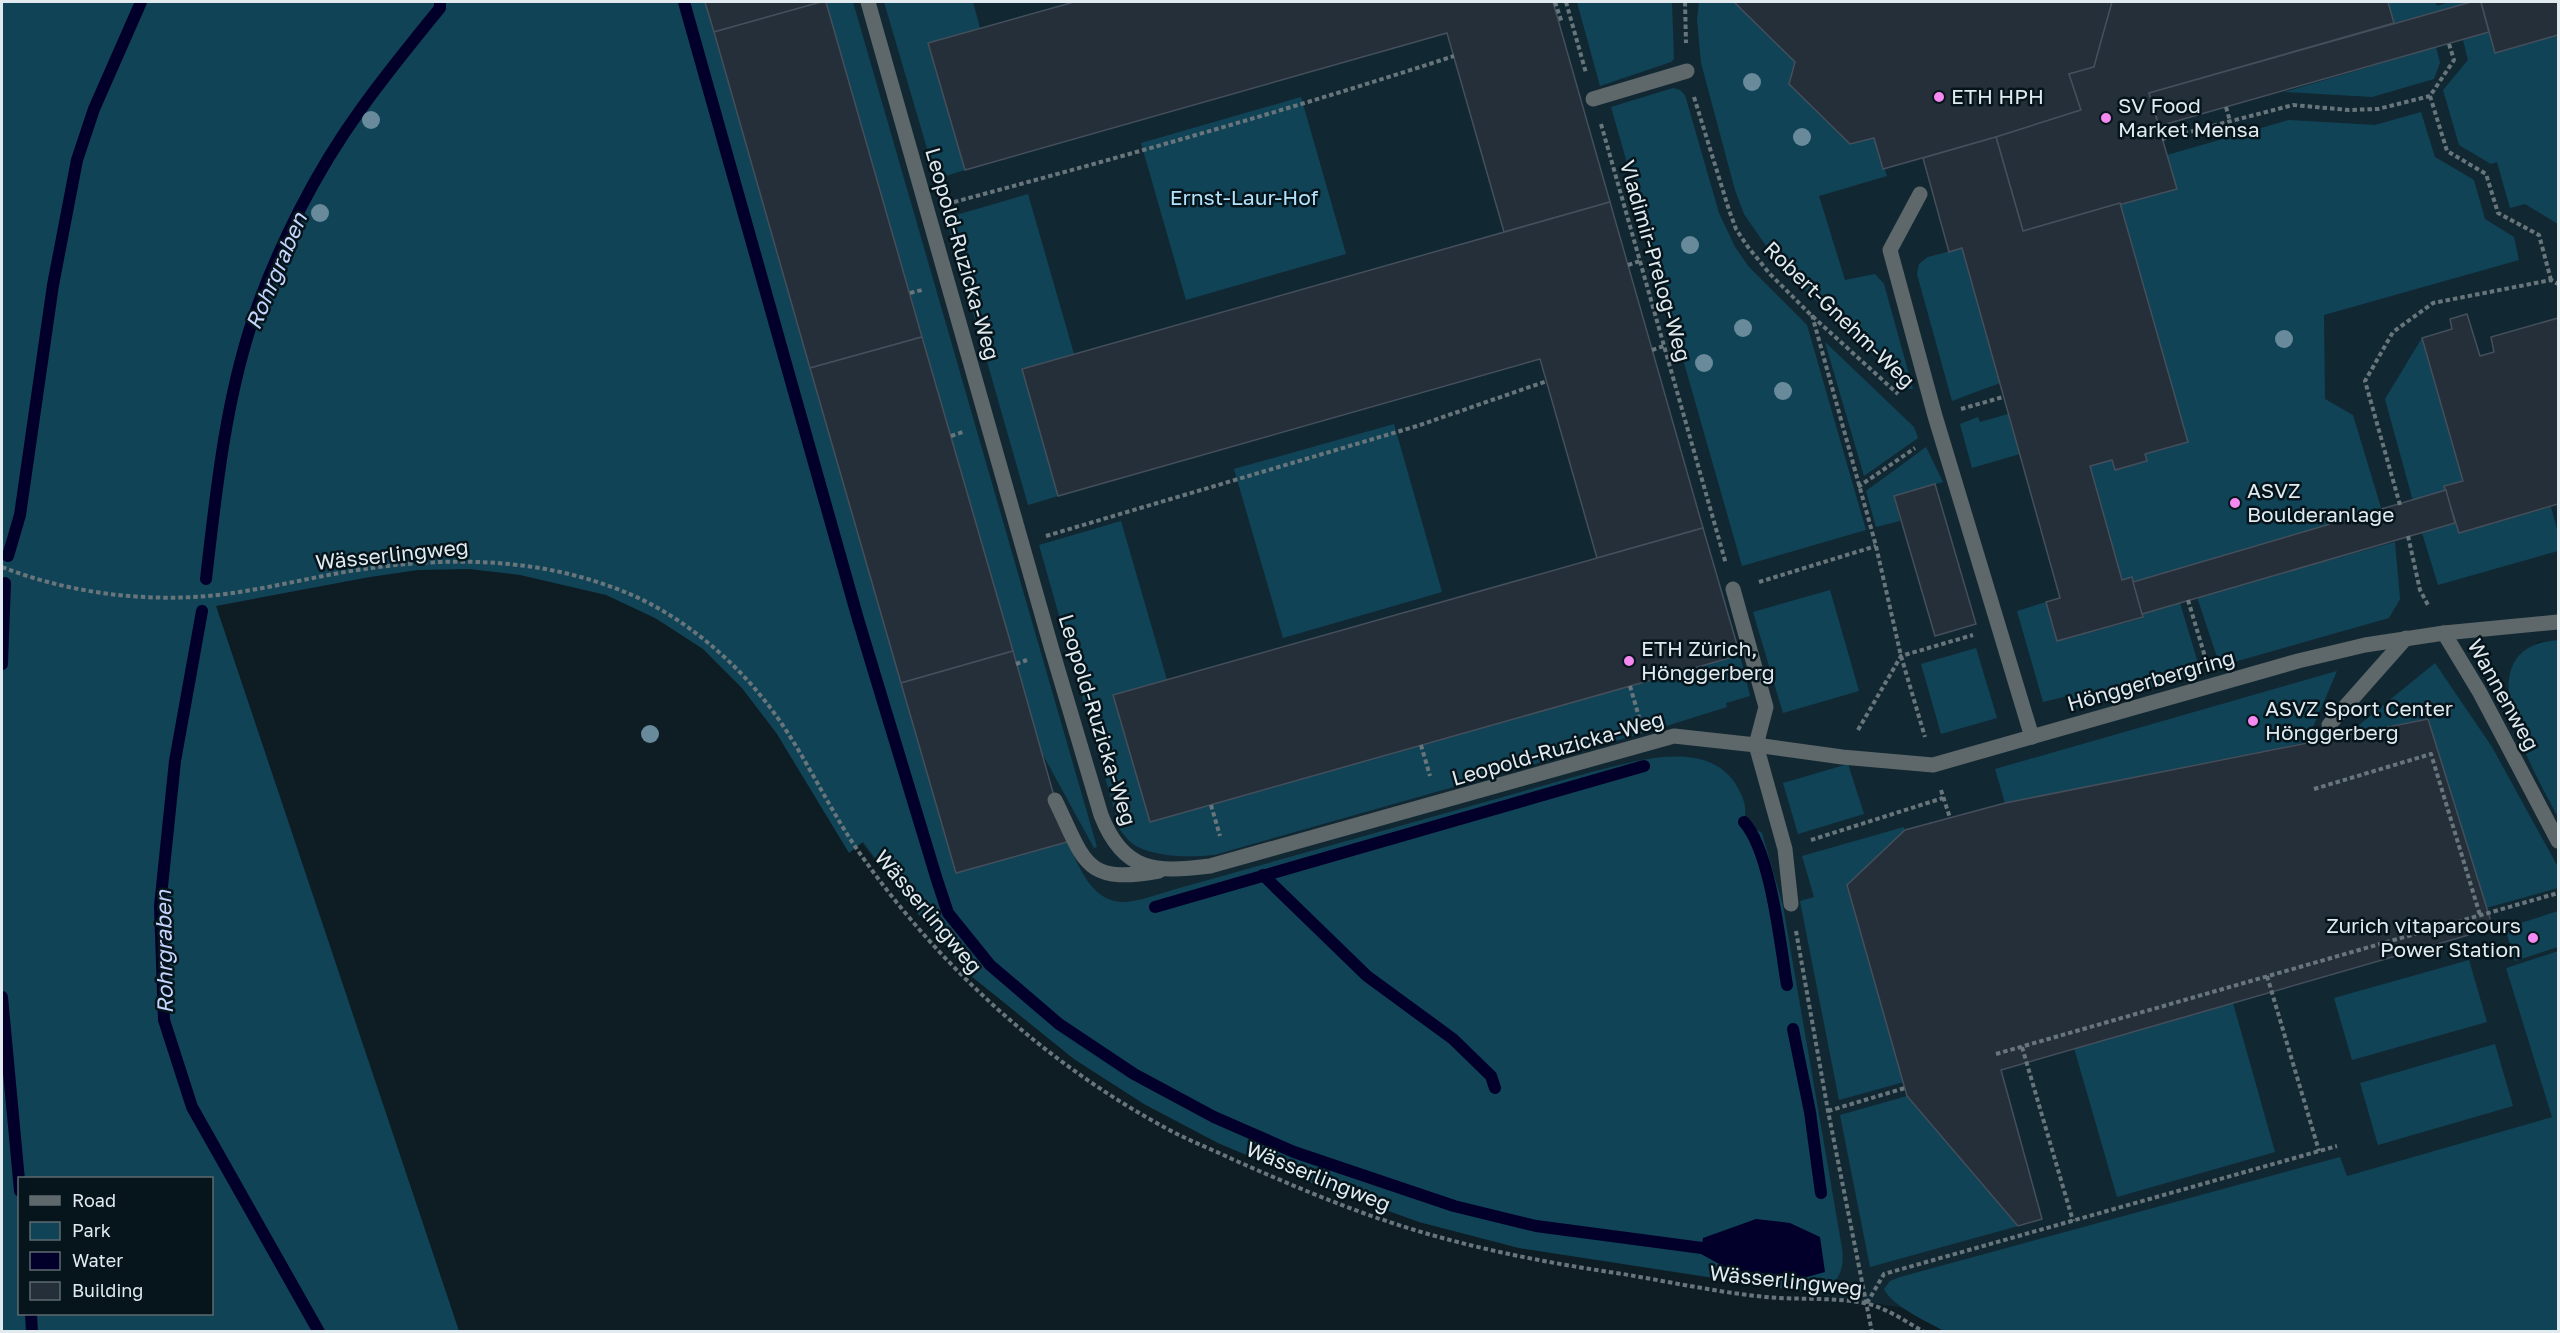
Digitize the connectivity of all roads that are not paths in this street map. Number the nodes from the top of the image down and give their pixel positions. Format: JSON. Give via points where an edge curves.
{"nodes":[{"id":1,"x":868,"y":2,"type":"edge"},
{"id":2,"x":1686,"y":71,"type":"road end"},
{"id":3,"x":1593,"y":99,"type":"road end"},
{"id":4,"x":1920,"y":194,"type":"dead end"},
{"id":5,"x":1733,"y":589,"type":"road end"},
{"id":6,"x":2559,"y":622,"type":"edge"},
{"id":7,"x":2444,"y":633,"type":"junction"},
{"id":8,"x":2406,"y":638,"type":"junction"},
{"id":9,"x":2329,"y":725,"type":"dead end"},
{"id":10,"x":2032,"y":737,"type":"junction"},
{"id":11,"x":1756,"y":745,"type":"junction"},
{"id":12,"x":1055,"y":800,"type":"dead end"},
{"id":13,"x":2559,"y":841,"type":"edge"},
{"id":14,"x":1167,"y":870,"type":"junction"},
{"id":15,"x":1791,"y":904,"type":"road end"}],
"edges":[{"from":1,"to":14,"type":"street","name":"Leopold-Ruzicka-Weg","via":[[1055,661],[1109,835],[1129,858]]},
{"from":2,"to":3,"type":"street"},
{"from":4,"to":10,"type":"street","via":[[1890,250]]},
{"from":5,"to":11,"type":"street","via":[[1766,707]]},
{"from":6,"to":7,"type":"street","name":"Hönggerbergring"},
{"from":7,"to":8,"type":"street","name":"Hönggerbergring"},
{"from":7,"to":13,"type":"street","name":"Wannenweg"},
{"from":8,"to":9,"type":"street"},
{"from":8,"to":10,"type":"street","name":"Hönggerbergring","via":[[2298,661]]},
{"from":10,"to":11,"type":"street","name":"Hönggerbergring","via":[[1933,765]]},
{"from":11,"to":14,"type":"street","name":"Leopold-Ruzicka-Weg","via":[[1674,736],[1227,862]]},
{"from":11,"to":15,"type":"street","via":[[1785,849]]},
{"from":12,"to":14,"type":"street","via":[[1089,865],[1114,875]]}]}
